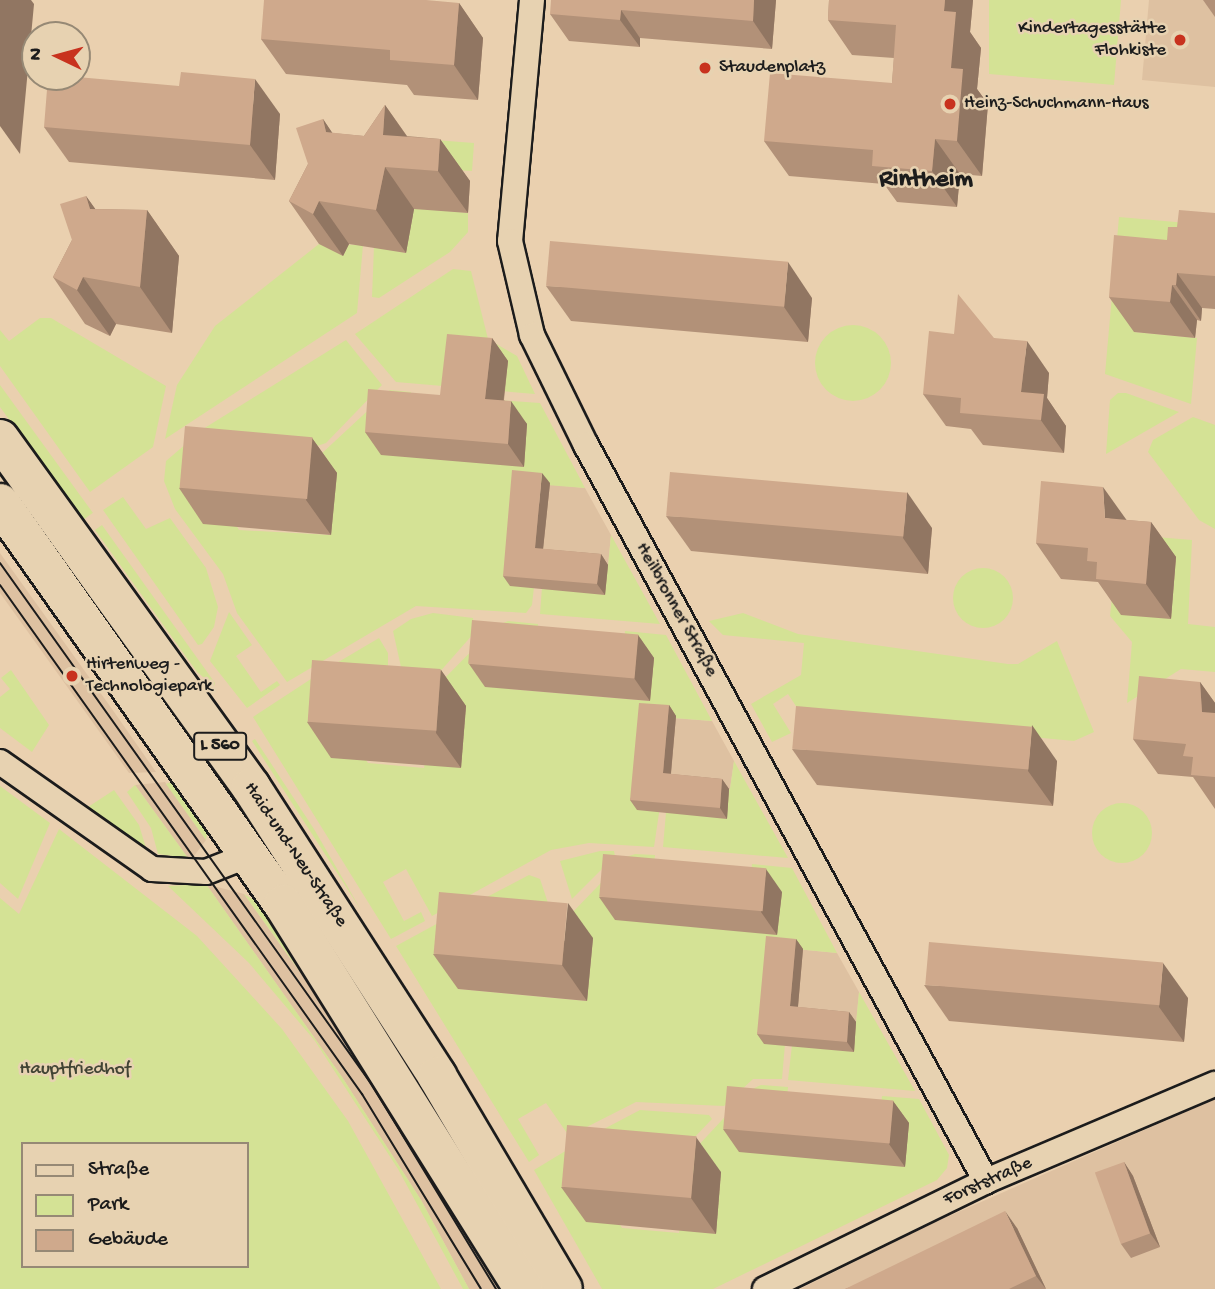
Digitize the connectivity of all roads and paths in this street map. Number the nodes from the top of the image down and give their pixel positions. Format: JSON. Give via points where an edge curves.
{"nodes":[{"id":1,"x":532,"y":0,"type":"edge"},
{"id":2,"x":0,"y":439,"type":"edge"},
{"id":3,"x":0,"y":503,"type":"edge"},
{"id":4,"x":0,"y":762,"type":"edge"},
{"id":5,"x":249,"y":855,"type":"junction"},
{"id":6,"x":1215,"y":1084,"type":"edge"},
{"id":7,"x":986,"y":1181,"type":"junction"},
{"id":8,"x":524,"y":1289,"type":"edge"},
{"id":9,"x":563,"y":1289,"type":"edge"},
{"id":10,"x":765,"y":1289,"type":"edge"}],
"edges":[{"from":1,"to":7,"type":"street","name":"Heilbronner Straße","via":[[510,241],[532,335],[586,445]]},
{"from":2,"to":9,"type":"main road","name":"Haid-und-Neu-Straße","number":"L 560","via":[[258,799],[437,1076]]},
{"from":3,"to":5,"type":"main road","name":"Haid-und-Neu-Straße","number":"L 560"},
{"from":4,"to":5,"type":"street","via":[[152,869],[205,872]]},
{"from":5,"to":8,"type":"main road","name":"Haid-und-Neu-Straße","number":"L 560","via":[[439,1147]]},
{"from":6,"to":7,"type":"street","name":"Forststraße"},
{"from":7,"to":10,"type":"street","name":"Forststraße"}]}
